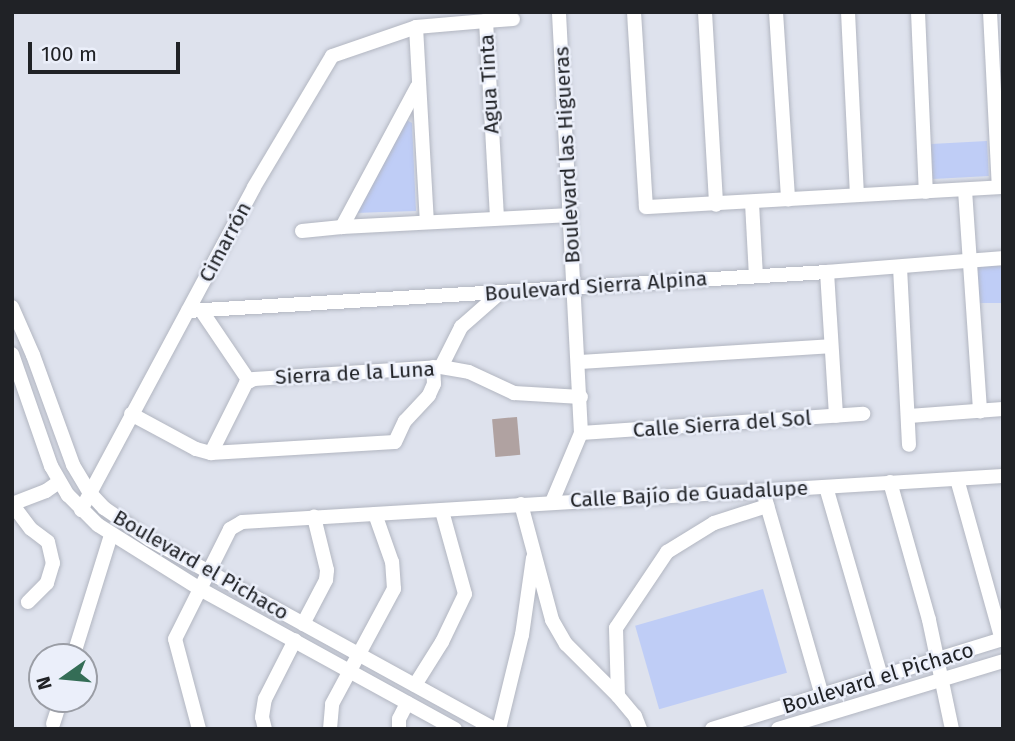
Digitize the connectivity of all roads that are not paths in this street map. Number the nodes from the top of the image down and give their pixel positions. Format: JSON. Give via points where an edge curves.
{"nodes":[{"id":1,"x":559,"y":12,"type":"edge"},
{"id":2,"x":634,"y":12,"type":"edge"},
{"id":3,"x":705,"y":12,"type":"edge"},
{"id":4,"x":776,"y":12,"type":"edge"},
{"id":5,"x":848,"y":12,"type":"edge"},
{"id":6,"x":918,"y":12,"type":"edge"},
{"id":7,"x":990,"y":12,"type":"edge"},
{"id":8,"x":513,"y":19,"type":"dead end"},
{"id":9,"x":486,"y":21,"type":"junction"},
{"id":10,"x":416,"y":27,"type":"junction"},
{"id":11,"x":417,"y":87,"type":"junction"},
{"id":12,"x":1001,"y":187,"type":"edge"},
{"id":13,"x":965,"y":190,"type":"junction"},
{"id":14,"x":926,"y":192,"type":"junction"},
{"id":15,"x":858,"y":195,"type":"junction"},
{"id":16,"x":788,"y":200,"type":"junction"},
{"id":17,"x":752,"y":203,"type":"junction"},
{"id":18,"x":716,"y":205,"type":"junction"},
{"id":19,"x":571,"y":215,"type":"junction"},
{"id":20,"x":497,"y":218,"type":"junction"},
{"id":21,"x":427,"y":222,"type":"junction"},
{"id":22,"x":342,"y":227,"type":"junction"},
{"id":23,"x":302,"y":231,"type":"dead end"},
{"id":24,"x":1003,"y":258,"type":"edge"},
{"id":25,"x":968,"y":260,"type":"junction"},
{"id":26,"x":900,"y":267,"type":"junction"},
{"id":27,"x":827,"y":272,"type":"junction"},
{"id":28,"x":756,"y":276,"type":"junction"},
{"id":29,"x":574,"y":288,"type":"junction"},
{"id":30,"x":501,"y":292,"type":"junction"},
{"id":31,"x":12,"y":307,"type":"edge"},
{"id":32,"x":195,"y":311,"type":"junction"},
{"id":33,"x":830,"y":346,"type":"junction"},
{"id":34,"x":12,"y":354,"type":"edge"},
{"id":35,"x":579,"y":362,"type":"junction"},
{"id":36,"x":437,"y":367,"type":"junction"},
{"id":37,"x":249,"y":381,"type":"junction"},
{"id":38,"x":580,"y":397,"type":"junction"},
{"id":39,"x":1003,"y":409,"type":"edge"},
{"id":40,"x":979,"y":411,"type":"junction"},
{"id":41,"x":131,"y":414,"type":"junction"},
{"id":42,"x":863,"y":414,"type":"dead end"},
{"id":43,"x":836,"y":416,"type":"junction"},
{"id":44,"x":909,"y":416,"type":"junction"},
{"id":45,"x":581,"y":433,"type":"junction"},
{"id":46,"x":909,"y":445,"type":"dead end"},
{"id":47,"x":211,"y":453,"type":"junction"},
{"id":48,"x":1003,"y":476,"type":"edge"},
{"id":49,"x":957,"y":479,"type":"junction"},
{"id":50,"x":59,"y":482,"type":"junction"},
{"id":51,"x":890,"y":482,"type":"junction"},
{"id":52,"x":826,"y":487,"type":"junction"},
{"id":53,"x":90,"y":493,"type":"junction"},
{"id":54,"x":765,"y":498,"type":"junction"},
{"id":55,"x":552,"y":502,"type":"junction"},
{"id":56,"x":12,"y":504,"type":"edge"},
{"id":57,"x":521,"y":504,"type":"junction"},
{"id":58,"x":81,"y":510,"type":"junction"},
{"id":59,"x":442,"y":511,"type":"junction"},
{"id":60,"x":375,"y":514,"type":"junction"},
{"id":61,"x":314,"y":517,"type":"junction"},
{"id":62,"x":111,"y":534,"type":"junction"},
{"id":63,"x":534,"y":549,"type":"junction"},
{"id":64,"x":209,"y":571,"type":"junction"},
{"id":65,"x":200,"y":589,"type":"junction"},
{"id":66,"x":28,"y":602,"type":"dead end"},
{"id":67,"x":303,"y":624,"type":"junction"},
{"id":68,"x":295,"y":640,"type":"junction"},
{"id":69,"x":1002,"y":640,"type":"edge"},
{"id":70,"x":78,"y":643,"type":"edge"},
{"id":71,"x":359,"y":654,"type":"junction"},
{"id":72,"x":936,"y":659,"type":"junction"},
{"id":73,"x":1003,"y":661,"type":"edge"},
{"id":74,"x":349,"y":670,"type":"junction"},
{"id":75,"x":881,"y":676,"type":"junction"},
{"id":76,"x":939,"y":680,"type":"junction"},
{"id":77,"x":415,"y":685,"type":"junction"},
{"id":78,"x":821,"y":695,"type":"junction"},
{"id":79,"x":618,"y":696,"type":"junction"},
{"id":80,"x":407,"y":703,"type":"junction"},
{"id":81,"x":57,"y":713,"type":"edge"},
{"id":82,"x":53,"y":724,"type":"dead end"},
{"id":83,"x":800,"y":725,"type":"edge"},
{"id":84,"x":329,"y":728,"type":"edge"},
{"id":85,"x":199,"y":729,"type":"edge"},
{"id":86,"x":265,"y":729,"type":"edge"},
{"id":87,"x":399,"y":729,"type":"edge"},
{"id":88,"x":455,"y":729,"type":"edge"},
{"id":89,"x":494,"y":729,"type":"edge"},
{"id":90,"x":499,"y":729,"type":"edge"},
{"id":91,"x":639,"y":729,"type":"edge"},
{"id":92,"x":712,"y":729,"type":"edge"},
{"id":93,"x":778,"y":729,"type":"edge"},
{"id":94,"x":952,"y":729,"type":"edge"}],
"edges":[{"from":1,"to":19,"type":"street","name":"Boulevard las Higueras"},
{"from":2,"to":18,"type":"street","via":[[646,207]]},
{"from":3,"to":18,"type":"street"},
{"from":4,"to":16,"type":"street"},
{"from":5,"to":15,"type":"street"},
{"from":6,"to":14,"type":"street"},
{"from":7,"to":12,"type":"street"},
{"from":8,"to":9,"type":"street"},
{"from":9,"to":10,"type":"street","name":"Agua Tinta"},
{"from":9,"to":20,"type":"street","name":"Agua Tinta"},
{"from":10,"to":11,"type":"street"},
{"from":10,"to":32,"type":"street","name":"Cimarrón","via":[[340,51],[323,67]]},
{"from":11,"to":21,"type":"street"},
{"from":11,"to":22,"type":"street"},
{"from":12,"to":13,"type":"street"},
{"from":13,"to":14,"type":"street"},
{"from":13,"to":25,"type":"street"},
{"from":14,"to":15,"type":"street"},
{"from":15,"to":16,"type":"street"},
{"from":16,"to":17,"type":"street"},
{"from":17,"to":18,"type":"street"},
{"from":17,"to":28,"type":"street"},
{"from":19,"to":20,"type":"street"},
{"from":19,"to":29,"type":"street","name":"Boulevard las Higueras"},
{"from":20,"to":21,"type":"street"},
{"from":21,"to":22,"type":"street"},
{"from":22,"to":23,"type":"street"},
{"from":24,"to":25,"type":"street","name":"Boulevard Sierra Alpina"},
{"from":25,"to":26,"type":"street","name":"Boulevard Sierra Alpina"},
{"from":25,"to":40,"type":"street"},
{"from":26,"to":27,"type":"street","name":"Boulevard Sierra Alpina"},
{"from":26,"to":44,"type":"street"},
{"from":27,"to":28,"type":"street","name":"Boulevard Sierra Alpina"},
{"from":27,"to":33,"type":"street"},
{"from":28,"to":29,"type":"street","name":"Boulevard Sierra Alpina"},
{"from":29,"to":30,"type":"street","name":"Boulevard Sierra Alpina"},
{"from":29,"to":35,"type":"street","name":"Boulevard las Higueras"},
{"from":30,"to":32,"type":"street","name":"Boulevard Sierra Alpina"},
{"from":30,"to":36,"type":"street","via":[[461,327]]},
{"from":31,"to":53,"type":"street","name":"Boulevard el Pichaco","via":[[73,466]]},
{"from":32,"to":37,"type":"street"},
{"from":32,"to":41,"type":"street","name":"Cimarrón"},
{"from":33,"to":35,"type":"street"},
{"from":33,"to":43,"type":"street"},
{"from":34,"to":50,"type":"street","name":"Boulevard el Pichaco"},
{"from":35,"to":38,"type":"street","name":"Boulevard las Higueras"},
{"from":36,"to":37,"type":"street","name":"Sierra de la Luna"},
{"from":36,"to":38,"type":"street","name":"Sierra de la Luna","via":[[469,372],[514,393]]},
{"from":36,"to":47,"type":"street","via":[[429,395],[405,421],[395,442]]},
{"from":37,"to":47,"type":"street","name":"Sierra de la Luna"},
{"from":38,"to":45,"type":"street","name":"Boulevard las Higueras"},
{"from":39,"to":40,"type":"street"},
{"from":40,"to":44,"type":"street"},
{"from":41,"to":47,"type":"street"},
{"from":41,"to":53,"type":"street","name":"Cimarrón"},
{"from":42,"to":43,"type":"street","name":"Calle Sierra del Sol"},
{"from":43,"to":45,"type":"street","name":"Calle Sierra del Sol"},
{"from":44,"to":46,"type":"street"},
{"from":45,"to":55,"type":"street","name":"Boulevard las Higueras"},
{"from":48,"to":49,"type":"street","name":"Calle Bajío de Guadalupe"},
{"from":49,"to":51,"type":"street","name":"Calle Bajío de Guadalupe"},
{"from":49,"to":69,"type":"street"},
{"from":50,"to":56,"type":"street"},
{"from":50,"to":58,"type":"street","name":"Boulevard el Pichaco"},
{"from":51,"to":52,"type":"street","name":"Calle Bajío de Guadalupe"},
{"from":51,"to":72,"type":"street"},
{"from":52,"to":54,"type":"street","name":"Calle Bajío de Guadalupe"},
{"from":52,"to":75,"type":"street"},
{"from":53,"to":58,"type":"street","name":"Cimarrón"},
{"from":53,"to":64,"type":"street","name":"Boulevard el Pichaco","via":[[117,518]]},
{"from":54,"to":55,"type":"street","name":"Calle Bajío de Guadalupe"},
{"from":54,"to":78,"type":"street"},
{"from":54,"to":79,"type":"street","via":[[667,552],[616,628]]},
{"from":55,"to":57,"type":"street","name":"Calle Bajío de Guadalupe"},
{"from":56,"to":66,"type":"street","via":[[48,542],[53,563],[47,583]]},
{"from":57,"to":59,"type":"street","name":"Calle Bajío de Guadalupe"},
{"from":57,"to":63,"type":"street"},
{"from":58,"to":62,"type":"street","name":"Boulevard el Pichaco"},
{"from":59,"to":60,"type":"street","name":"Calle Bajío de Guadalupe"},
{"from":59,"to":77,"type":"street","via":[[465,594]]},
{"from":60,"to":61,"type":"street","name":"Calle Bajío de Guadalupe"},
{"from":60,"to":71,"type":"street","via":[[392,562],[394,589]]},
{"from":61,"to":64,"type":"street","name":"Calle Bajío de Guadalupe","via":[[235,524]]},
{"from":61,"to":67,"type":"street","via":[[326,580]]},
{"from":62,"to":65,"type":"street","name":"Boulevard el Pichaco"},
{"from":62,"to":70,"type":"street"},
{"from":63,"to":79,"type":"street","via":[[552,620],[566,644]]},
{"from":63,"to":90,"type":"street","via":[[522,635]]},
{"from":64,"to":65,"type":"street"},
{"from":64,"to":67,"type":"street","name":"Boulevard el Pichaco"},
{"from":65,"to":68,"type":"street","name":"Boulevard el Pichaco"},
{"from":65,"to":85,"type":"street","via":[[176,639]]},
{"from":67,"to":71,"type":"street","name":"Boulevard el Pichaco"},
{"from":68,"to":74,"type":"street","name":"Boulevard el Pichaco"},
{"from":68,"to":86,"type":"street","via":[[265,699]]},
{"from":69,"to":72,"type":"street","name":"Boulevard el Pichaco"},
{"from":71,"to":74,"type":"street"},
{"from":71,"to":77,"type":"street","name":"Boulevard el Pichaco"},
{"from":72,"to":75,"type":"street","name":"Boulevard el Pichaco"},
{"from":72,"to":76,"type":"street"},
{"from":73,"to":76,"type":"street","name":"Boulevard el Pichaco"},
{"from":74,"to":80,"type":"street","name":"Boulevard el Pichaco"},
{"from":74,"to":84,"type":"street","via":[[332,704]]},
{"from":75,"to":78,"type":"street","name":"Boulevard el Pichaco"},
{"from":76,"to":83,"type":"street","name":"Boulevard el Pichaco"},
{"from":76,"to":94,"type":"street"},
{"from":77,"to":89,"type":"street","name":"Boulevard el Pichaco"},
{"from":78,"to":92,"type":"street","name":"Boulevard el Pichaco"},
{"from":79,"to":91,"type":"street","via":[[635,716]]},
{"from":80,"to":87,"type":"street"},
{"from":80,"to":88,"type":"street","name":"Boulevard el Pichaco"},
{"from":81,"to":82,"type":"street"},
{"from":83,"to":93,"type":"street","name":"Boulevard el Pichaco"}]}
